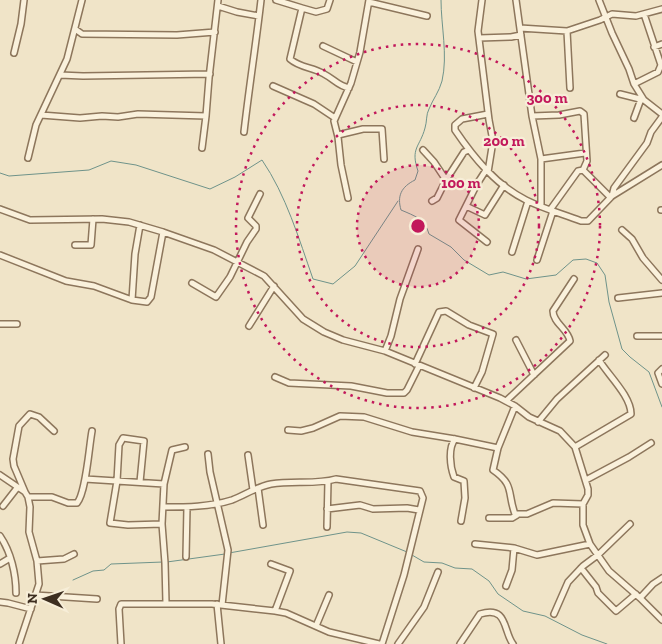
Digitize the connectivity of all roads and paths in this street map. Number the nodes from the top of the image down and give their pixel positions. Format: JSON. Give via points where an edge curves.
{"nodes":[{"id":1,"x":24,"y":0,"type":"edge"},
{"id":2,"x":82,"y":0,"type":"edge"},
{"id":3,"x":260,"y":0,"type":"edge"},
{"id":4,"x":276,"y":0,"type":"edge"},
{"id":5,"x":330,"y":0,"type":"edge"},
{"id":6,"x":482,"y":0,"type":"edge"},
{"id":7,"x":516,"y":0,"type":"edge"},
{"id":8,"x":599,"y":0,"type":"edge"},
{"id":9,"x":369,"y":1,"type":"edge"},
{"id":10,"x":218,"y":3,"type":"edge"},
{"id":11,"x":302,"y":8,"type":"junction"},
{"id":12,"x":662,"y":9,"type":"edge"},
{"id":13,"x":644,"y":14,"type":"junction"},
{"id":14,"x":259,"y":16,"type":"junction"},
{"id":15,"x":428,"y":16,"type":"dead end"},
{"id":16,"x":606,"y":17,"type":"junction"},
{"id":17,"x":520,"y":28,"type":"junction"},
{"id":18,"x":75,"y":29,"type":"junction"},
{"id":19,"x":566,"y":31,"type":"junction"},
{"id":20,"x":215,"y":32,"type":"junction"},
{"id":21,"x":521,"y":35,"type":"junction"},
{"id":22,"x":479,"y":38,"type":"junction"},
{"id":23,"x":662,"y":44,"type":"edge"},
{"id":24,"x":323,"y":46,"type":"dead end"},
{"id":25,"x":654,"y":47,"type":"junction"},
{"id":26,"x":14,"y":53,"type":"dead end"},
{"id":27,"x":356,"y":62,"type":"junction"},
{"id":28,"x":210,"y":74,"type":"junction"},
{"id":29,"x":60,"y":75,"type":"junction"},
{"id":30,"x":634,"y":84,"type":"junction"},
{"id":31,"x":273,"y":86,"type":"dead end"},
{"id":32,"x":349,"y":88,"type":"junction"},
{"id":33,"x":570,"y":88,"type":"dead end"},
{"id":34,"x":620,"y":94,"type":"dead end"},
{"id":35,"x":642,"y":100,"type":"junction"},
{"id":36,"x":488,"y":114,"type":"junction"},
{"id":37,"x":41,"y":115,"type":"junction"},
{"id":38,"x":206,"y":116,"type":"junction"},
{"id":39,"x":532,"y":116,"type":"junction"},
{"id":40,"x":662,"y":116,"type":"edge"},
{"id":41,"x":335,"y":118,"type":"junction"},
{"id":42,"x":634,"y":118,"type":"dead end"},
{"id":43,"x":244,"y":132,"type":"dead end"},
{"id":44,"x":338,"y":134,"type":"junction"},
{"id":45,"x":202,"y":148,"type":"dead end"},
{"id":46,"x":423,"y":150,"type":"dead end"},
{"id":47,"x":469,"y":150,"type":"junction"},
{"id":48,"x":585,"y":153,"type":"junction"},
{"id":49,"x":28,"y":158,"type":"dead end"},
{"id":50,"x":384,"y":159,"type":"dead end"},
{"id":51,"x":540,"y":159,"type":"junction"},
{"id":52,"x":662,"y":165,"type":"edge"},
{"id":53,"x":583,"y":170,"type":"junction"},
{"id":54,"x":487,"y":171,"type":"junction"},
{"id":55,"x":446,"y":180,"type":"junction"},
{"id":56,"x":504,"y":185,"type":"junction"},
{"id":57,"x":260,"y":194,"type":"dead end"},
{"id":58,"x":611,"y":197,"type":"junction"},
{"id":59,"x":348,"y":198,"type":"dead end"},
{"id":60,"x":432,"y":201,"type":"dead end"},
{"id":61,"x":528,"y":201,"type":"junction"},
{"id":62,"x":466,"y":206,"type":"junction"},
{"id":63,"x":541,"y":206,"type":"junction"},
{"id":64,"x":0,"y":209,"type":"edge"},
{"id":65,"x":552,"y":210,"type":"junction"},
{"id":66,"x":93,"y":219,"type":"junction"},
{"id":67,"x":140,"y":225,"type":"junction"},
{"id":68,"x":622,"y":230,"type":"dead end"},
{"id":69,"x":163,"y":232,"type":"junction"},
{"id":70,"x":487,"y":242,"type":"dead end"},
{"id":71,"x":75,"y":245,"type":"dead end"},
{"id":72,"x":418,"y":249,"type":"dead end"},
{"id":73,"x":512,"y":252,"type":"dead end"},
{"id":74,"x":0,"y":255,"type":"edge"},
{"id":75,"x":537,"y":260,"type":"dead end"},
{"id":76,"x":237,"y":262,"type":"junction"},
{"id":77,"x":574,"y":279,"type":"dead end"},
{"id":78,"x":662,"y":280,"type":"edge"},
{"id":79,"x":192,"y":283,"type":"dead end"},
{"id":80,"x":274,"y":286,"type":"junction"},
{"id":81,"x":662,"y":294,"type":"edge"},
{"id":82,"x":618,"y":298,"type":"dead end"},
{"id":83,"x":132,"y":300,"type":"junction"},
{"id":84,"x":0,"y":324,"type":"edge"},
{"id":85,"x":17,"y":324,"type":"dead end"},
{"id":86,"x":249,"y":326,"type":"dead end"},
{"id":87,"x":637,"y":336,"type":"dead end"},
{"id":88,"x":662,"y":336,"type":"edge"},
{"id":89,"x":516,"y":340,"type":"dead end"},
{"id":90,"x":385,"y":351,"type":"junction"},
{"id":91,"x":605,"y":356,"type":"dead end"},
{"id":92,"x":599,"y":360,"type":"junction"},
{"id":93,"x":417,"y":365,"type":"junction"},
{"id":94,"x":662,"y":369,"type":"edge"},
{"id":95,"x":534,"y":375,"type":"junction"},
{"id":96,"x":275,"y":377,"type":"dead end"},
{"id":97,"x":662,"y":384,"type":"edge"},
{"id":98,"x":474,"y":388,"type":"junction"},
{"id":99,"x":506,"y":401,"type":"junction"},
{"id":100,"x":515,"y":406,"type":"junction"},
{"id":101,"x":538,"y":422,"type":"junction"},
{"id":102,"x":288,"y":430,"type":"dead end"},
{"id":103,"x":54,"y":431,"type":"dead end"},
{"id":104,"x":92,"y":431,"type":"dead end"},
{"id":105,"x":456,"y":439,"type":"junction"},
{"id":106,"x":651,"y":443,"type":"dead end"},
{"id":107,"x":184,"y":447,"type":"dead end"},
{"id":108,"x":575,"y":447,"type":"junction"},
{"id":109,"x":498,"y":448,"type":"junction"},
{"id":110,"x":208,"y":454,"type":"dead end"},
{"id":111,"x":248,"y":455,"type":"dead end"},
{"id":112,"x":0,"y":475,"type":"edge"},
{"id":113,"x":85,"y":479,"type":"junction"},
{"id":114,"x":586,"y":480,"type":"junction"},
{"id":115,"x":117,"y":481,"type":"junction"},
{"id":116,"x":328,"y":481,"type":"junction"},
{"id":117,"x":140,"y":482,"type":"junction"},
{"id":118,"x":164,"y":484,"type":"junction"},
{"id":119,"x":17,"y":488,"type":"junction"},
{"id":120,"x":256,"y":489,"type":"junction"},
{"id":121,"x":26,"y":495,"type":"junction"},
{"id":122,"x":217,"y":503,"type":"junction"},
{"id":123,"x":583,"y":504,"type":"junction"},
{"id":124,"x":3,"y":506,"type":"dead end"},
{"id":125,"x":187,"y":507,"type":"junction"},
{"id":126,"x":163,"y":508,"type":"junction"},
{"id":127,"x":327,"y":509,"type":"junction"},
{"id":128,"x":419,"y":510,"type":"junction"},
{"id":129,"x":517,"y":515,"type":"junction"},
{"id":130,"x":489,"y":518,"type":"dead end"},
{"id":131,"x":461,"y":521,"type":"dead end"},
{"id":132,"x":162,"y":524,"type":"junction"},
{"id":133,"x":630,"y":524,"type":"dead end"},
{"id":134,"x":263,"y":525,"type":"dead end"},
{"id":135,"x":327,"y":527,"type":"dead end"},
{"id":136,"x":0,"y":536,"type":"edge"},
{"id":137,"x":475,"y":544,"type":"dead end"},
{"id":138,"x":590,"y":544,"type":"junction"},
{"id":139,"x":514,"y":548,"type":"junction"},
{"id":140,"x":74,"y":554,"type":"dead end"},
{"id":141,"x":598,"y":555,"type":"junction"},
{"id":142,"x":186,"y":557,"type":"dead end"},
{"id":143,"x":10,"y":558,"type":"junction"},
{"id":144,"x":37,"y":561,"type":"junction"},
{"id":145,"x":0,"y":564,"type":"edge"},
{"id":146,"x":271,"y":564,"type":"dead end"},
{"id":147,"x":581,"y":568,"type":"junction"},
{"id":148,"x":438,"y":572,"type":"dead end"},
{"id":149,"x":662,"y":578,"type":"edge"},
{"id":150,"x":506,"y":586,"type":"dead end"},
{"id":151,"x":16,"y":593,"type":"dead end"},
{"id":152,"x":36,"y":595,"type":"junction"},
{"id":153,"x":329,"y":595,"type":"dead end"},
{"id":154,"x":638,"y":596,"type":"junction"},
{"id":155,"x":97,"y":599,"type":"dead end"},
{"id":156,"x":0,"y":602,"type":"edge"},
{"id":157,"x":166,"y":603,"type":"junction"},
{"id":158,"x":219,"y":605,"type":"junction"},
{"id":159,"x":31,"y":609,"type":"junction"},
{"id":160,"x":275,"y":611,"type":"junction"},
{"id":161,"x":554,"y":614,"type":"dead end"},
{"id":162,"x":662,"y":620,"type":"edge"},
{"id":163,"x":316,"y":626,"type":"junction"},
{"id":164,"x":510,"y":639,"type":"junction"},
{"id":165,"x":19,"y":644,"type":"edge"},
{"id":166,"x":122,"y":644,"type":"edge"},
{"id":167,"x":221,"y":644,"type":"edge"},
{"id":168,"x":380,"y":644,"type":"edge"},
{"id":169,"x":398,"y":644,"type":"edge"},
{"id":170,"x":460,"y":644,"type":"edge"},
{"id":171,"x":506,"y":644,"type":"edge"},
{"id":172,"x":513,"y":644,"type":"edge"}],
"edges":[{"from":1,"to":26,"type":"street"},
{"from":2,"to":18,"type":"street"},
{"from":3,"to":14,"type":"street"},
{"from":4,"to":11,"type":"street"},
{"from":5,"to":11,"type":"street","via":[[327,9],[321,12]]},
{"from":6,"to":22,"type":"street"},
{"from":7,"to":17,"type":"street"},
{"from":8,"to":16,"type":"street"},
{"from":9,"to":15,"type":"street"},
{"from":9,"to":27,"type":"street"},
{"from":10,"to":14,"type":"street","via":[[237,12]]},
{"from":10,"to":20,"type":"street"},
{"from":11,"to":32,"type":"street","via":[[290,59]]},
{"from":12,"to":13,"type":"street"},
{"from":13,"to":16,"type":"street","via":[[612,14]]},
{"from":13,"to":25,"type":"street"},
{"from":14,"to":43,"type":"street"},
{"from":16,"to":19,"type":"street"},
{"from":16,"to":30,"type":"street"},
{"from":17,"to":19,"type":"street"},
{"from":17,"to":21,"type":"street"},
{"from":18,"to":20,"type":"street","via":[[82,34]]},
{"from":18,"to":29,"type":"street"},
{"from":19,"to":33,"type":"street"},
{"from":20,"to":28,"type":"street"},
{"from":21,"to":22,"type":"street"},
{"from":21,"to":39,"type":"street"},
{"from":22,"to":36,"type":"street"},
{"from":23,"to":25,"type":"street"},
{"from":24,"to":27,"type":"street"},
{"from":25,"to":30,"type":"street","via":[[660,69]]},
{"from":27,"to":32,"type":"street"},
{"from":28,"to":29,"type":"street"},
{"from":28,"to":38,"type":"street"},
{"from":29,"to":37,"type":"street"},
{"from":30,"to":35,"type":"street"},
{"from":31,"to":41,"type":"street","via":[[314,104]]},
{"from":32,"to":41,"type":"street"},
{"from":34,"to":35,"type":"street"},
{"from":35,"to":40,"type":"street"},
{"from":35,"to":42,"type":"street"},
{"from":36,"to":47,"type":"street","via":[[462,119],[455,125]]},
{"from":36,"to":54,"type":"street","via":[[493,141]]},
{"from":37,"to":38,"type":"street","via":[[80,118],[138,114]]},
{"from":37,"to":49,"type":"street"},
{"from":38,"to":45,"type":"street"},
{"from":39,"to":48,"type":"street","via":[[582,112]]},
{"from":39,"to":51,"type":"street"},
{"from":40,"to":58,"type":"street"},
{"from":41,"to":44,"type":"street"},
{"from":44,"to":50,"type":"street","via":[[382,129]]},
{"from":44,"to":59,"type":"street"},
{"from":46,"to":55,"type":"street"},
{"from":47,"to":54,"type":"street"},
{"from":47,"to":55,"type":"street","via":[[464,152]]},
{"from":48,"to":51,"type":"street"},
{"from":48,"to":53,"type":"street","via":[[587,161]]},
{"from":51,"to":63,"type":"street"},
{"from":52,"to":58,"type":"street"},
{"from":53,"to":58,"type":"street"},
{"from":53,"to":65,"type":"street","via":[[578,171]]},
{"from":54,"to":56,"type":"street"},
{"from":54,"to":62,"type":"street"},
{"from":55,"to":60,"type":"street","via":[[438,198]]},
{"from":56,"to":61,"type":"street"},
{"from":56,"to":62,"type":"street","via":[[485,215]]},
{"from":57,"to":76,"type":"street","via":[[248,218],[256,228]]},
{"from":58,"to":65,"type":"street","via":[[585,222]]},
{"from":61,"to":63,"type":"street"},
{"from":61,"to":73,"type":"street"},
{"from":62,"to":70,"type":"street","via":[[460,222]]},
{"from":63,"to":65,"type":"street"},
{"from":64,"to":66,"type":"street","via":[[30,220]]},
{"from":65,"to":75,"type":"street"},
{"from":66,"to":67,"type":"street"},
{"from":66,"to":71,"type":"street","via":[[91,245]]},
{"from":67,"to":69,"type":"street"},
{"from":67,"to":83,"type":"street"},
{"from":68,"to":78,"type":"street"},
{"from":69,"to":76,"type":"street"},
{"from":69,"to":83,"type":"street","via":[[150,300]]},
{"from":72,"to":90,"type":"street"},
{"from":74,"to":83,"type":"street","via":[[66,281],[94,286]]},
{"from":76,"to":79,"type":"street","via":[[216,296]]},
{"from":76,"to":80,"type":"street","via":[[260,272]]},
{"from":77,"to":95,"type":"street","via":[[553,311],[570,341]]},
{"from":80,"to":86,"type":"street"},
{"from":80,"to":90,"type":"street","via":[[309,324],[344,340]]},
{"from":81,"to":82,"type":"street"},
{"from":84,"to":85,"type":"street"},
{"from":87,"to":88,"type":"street"},
{"from":89,"to":95,"type":"street"},
{"from":90,"to":93,"type":"street"},
{"from":91,"to":92,"type":"street"},
{"from":92,"to":101,"type":"street","via":[[557,399]]},
{"from":92,"to":108,"type":"street","via":[[622,391],[631,414]]},
{"from":93,"to":96,"type":"street","via":[[404,393],[289,383]]},
{"from":93,"to":98,"type":"street"},
{"from":93,"to":98,"type":"street","via":[[438,312],[446,311],[468,325],[493,334]]},
{"from":94,"to":97,"type":"street","via":[[658,373]]},
{"from":95,"to":99,"type":"street"},
{"from":98,"to":99,"type":"street"},
{"from":99,"to":100,"type":"street"},
{"from":100,"to":101,"type":"street"},
{"from":100,"to":109,"type":"street"},
{"from":101,"to":108,"type":"street","via":[[560,431]]},
{"from":102,"to":105,"type":"street","via":[[313,428],[340,416],[364,417],[412,432]]},
{"from":103,"to":121,"type":"street","via":[[39,417],[30,414],[20,426],[13,459]]},
{"from":104,"to":113,"type":"street"},
{"from":105,"to":109,"type":"street"},
{"from":105,"to":131,"type":"street","via":[[450,466],[454,477],[464,481]]},
{"from":106,"to":114,"type":"street"},
{"from":107,"to":118,"type":"street","via":[[172,450]]},
{"from":108,"to":114,"type":"street"},
{"from":109,"to":129,"type":"street","via":[[493,470],[507,482]]},
{"from":110,"to":122,"type":"street"},
{"from":111,"to":120,"type":"street"},
{"from":112,"to":119,"type":"street"},
{"from":113,"to":115,"type":"street"},
{"from":113,"to":121,"type":"street","via":[[78,503]]},
{"from":114,"to":123,"type":"street","via":[[588,495]]},
{"from":115,"to":117,"type":"street"},
{"from":115,"to":117,"type":"street","via":[[120,445],[126,438],[144,441]]},
{"from":115,"to":132,"type":"street","via":[[110,523]]},
{"from":116,"to":120,"type":"street","via":[[289,482]]},
{"from":116,"to":127,"type":"street"},
{"from":116,"to":128,"type":"street","via":[[340,479],[420,491],[423,498]]},
{"from":117,"to":118,"type":"street"},
{"from":118,"to":126,"type":"street"},
{"from":119,"to":121,"type":"street"},
{"from":119,"to":124,"type":"street"},
{"from":120,"to":122,"type":"street"},
{"from":120,"to":134,"type":"street"},
{"from":121,"to":144,"type":"street","via":[[30,508],[29,532]]},
{"from":122,"to":125,"type":"street"},
{"from":122,"to":158,"type":"street","via":[[228,550]]},
{"from":123,"to":129,"type":"street","via":[[553,503]]},
{"from":123,"to":138,"type":"street","via":[[583,525]]},
{"from":125,"to":126,"type":"street"},
{"from":125,"to":142,"type":"street"},
{"from":126,"to":132,"type":"street"},
{"from":127,"to":128,"type":"street","via":[[360,505],[373,509]]},
{"from":127,"to":135,"type":"street"},
{"from":128,"to":168,"type":"street","via":[[404,575]]},
{"from":129,"to":130,"type":"street"},
{"from":132,"to":157,"type":"street"},
{"from":133,"to":141,"type":"street"},
{"from":136,"to":143,"type":"street"},
{"from":137,"to":139,"type":"street"},
{"from":138,"to":139,"type":"street","via":[[538,554]]},
{"from":138,"to":141,"type":"street"},
{"from":139,"to":150,"type":"street","via":[[513,565]]},
{"from":140,"to":144,"type":"street","via":[[64,559]]},
{"from":141,"to":147,"type":"street"},
{"from":141,"to":154,"type":"street","via":[[610,571]]},
{"from":143,"to":145,"type":"street"},
{"from":143,"to":151,"type":"street"},
{"from":144,"to":152,"type":"street","via":[[39,584]]},
{"from":146,"to":160,"type":"street","via":[[290,571]]},
{"from":147,"to":154,"type":"street","via":[[598,593],[616,611]]},
{"from":147,"to":161,"type":"street","via":[[566,587]]},
{"from":148,"to":169,"type":"street","via":[[424,607]]},
{"from":149,"to":154,"type":"street"},
{"from":152,"to":155,"type":"street"},
{"from":152,"to":159,"type":"street"},
{"from":153,"to":163,"type":"street"},
{"from":154,"to":162,"type":"street"},
{"from":156,"to":159,"type":"street"},
{"from":157,"to":158,"type":"street"},
{"from":157,"to":166,"type":"street","via":[[121,604]]},
{"from":158,"to":160,"type":"street"},
{"from":158,"to":167,"type":"street"},
{"from":159,"to":165,"type":"street"},
{"from":160,"to":163,"type":"street"},
{"from":163,"to":168,"type":"street"},
{"from":164,"to":170,"type":"street","via":[[504,620],[488,612],[480,614]]},
{"from":164,"to":171,"type":"street"},
{"from":164,"to":172,"type":"street"}]}
